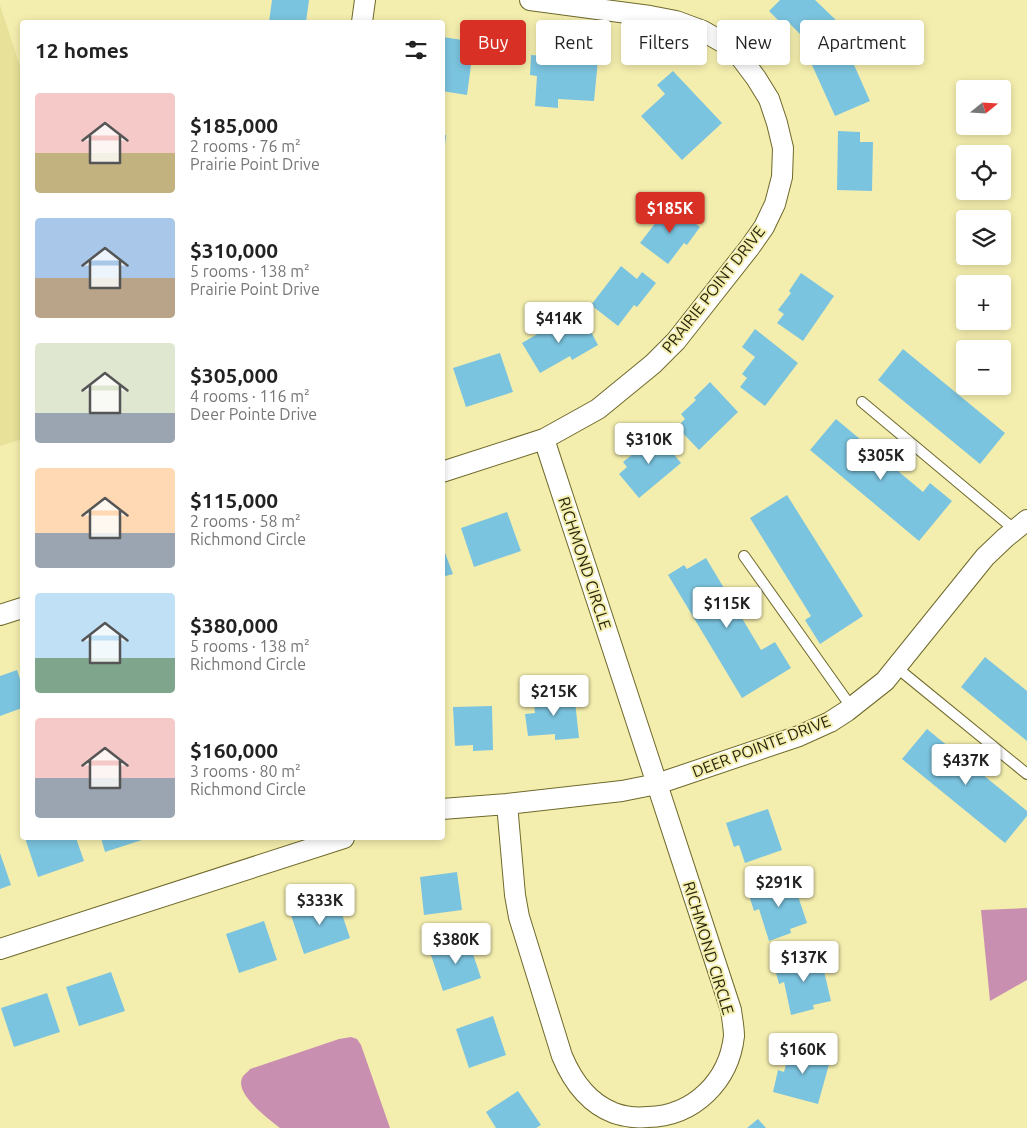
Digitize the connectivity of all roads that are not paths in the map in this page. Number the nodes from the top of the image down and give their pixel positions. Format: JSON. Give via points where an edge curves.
{"nodes":[{"id":1,"x":365,"y":0,"type":"edge"},
{"id":2,"x":530,"y":0,"type":"edge"},
{"id":3,"x":362,"y":20,"type":"edge"},
{"id":4,"x":862,"y":402,"type":"dead end"},
{"id":5,"x":544,"y":439,"type":"junction"},
{"id":6,"x":445,"y":471,"type":"edge"},
{"id":7,"x":1021,"y":525,"type":"edge"},
{"id":8,"x":744,"y":556,"type":"dead end"},
{"id":9,"x":20,"y":609,"type":"edge"},
{"id":10,"x":0,"y":615,"type":"edge"},
{"id":11,"x":896,"y":667,"type":"junction"},
{"id":12,"x":852,"y":708,"type":"junction"},
{"id":13,"x":1027,"y":774,"type":"edge"},
{"id":14,"x":657,"y":784,"type":"junction"},
{"id":15,"x":507,"y":804,"type":"junction"},
{"id":16,"x":445,"y":809,"type":"edge"},
{"id":17,"x":338,"y":840,"type":"edge"},
{"id":18,"x":0,"y":949,"type":"edge"}],
"edges":[{"from":1,"to":3,"type":"street"},
{"from":2,"to":5,"type":"street","name":"PRAIRIE POINT DRIVE","via":[[676,21],[724,43],[741,58],[769,99],[783,148],[782,176],[775,204],[764,227],[676,340],[653,364],[598,409]]},
{"from":4,"to":7,"type":"lane"},
{"from":5,"to":6,"type":"street","name":"PRAIRIE POINT DRIVE"},
{"from":5,"to":14,"type":"street","name":"RICHMOND CIRCLE"},
{"from":7,"to":11,"type":"street","name":"DEER POINTE DRIVE","via":[[985,558]]},
{"from":8,"to":12,"type":"lane"},
{"from":9,"to":10,"type":"street"},
{"from":11,"to":12,"type":"street","name":"DEER POINTE DRIVE","via":[[885,681]]},
{"from":11,"to":13,"type":"lane"},
{"from":12,"to":14,"type":"street","name":"DEER POINTE DRIVE","via":[[799,736]]},
{"from":14,"to":15,"type":"street","name":"DEER POINTE DRIVE"},
{"from":14,"to":15,"type":"street","name":"RICHMOND CIRCLE","via":[[731,1010],[734,1034],[728,1061],[717,1082],[702,1098],[682,1110],[659,1117],[635,1118],[596,1104],[569,1072],[519,917]]},
{"from":15,"to":16,"type":"street","name":"DEER POINTE DRIVE"},
{"from":17,"to":18,"type":"street"}]}
